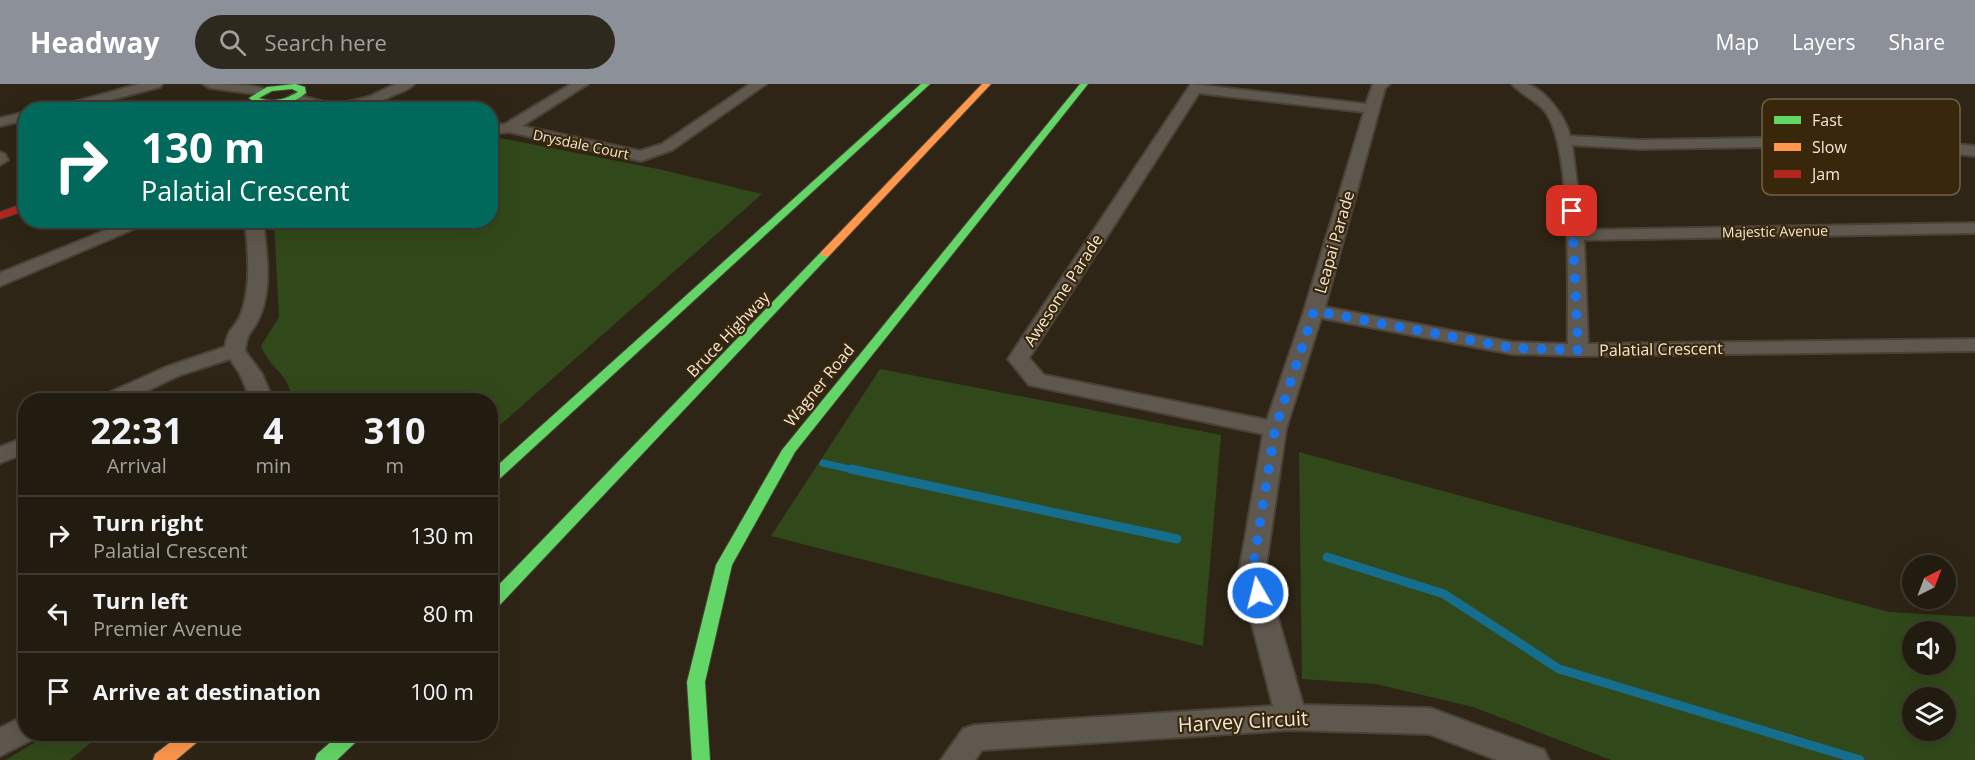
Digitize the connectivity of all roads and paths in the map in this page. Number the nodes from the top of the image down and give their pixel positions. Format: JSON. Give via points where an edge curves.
{"nodes":[{"id":1,"x":155,"y":84,"type":"edge"},
{"id":2,"x":210,"y":84,"type":"edge"},
{"id":3,"x":407,"y":84,"type":"edge"},
{"id":4,"x":581,"y":84,"type":"edge"},
{"id":5,"x":759,"y":84,"type":"edge"},
{"id":6,"x":926,"y":84,"type":"edge"},
{"id":7,"x":987,"y":84,"type":"edge"},
{"id":8,"x":1084,"y":84,"type":"edge"},
{"id":9,"x":1383,"y":84,"type":"edge"},
{"id":10,"x":1519,"y":84,"type":"edge"},
{"id":11,"x":1197,"y":86,"type":"edge"},
{"id":12,"x":295,"y":89,"type":"edge"},
{"id":13,"x":263,"y":97,"type":"junction"},
{"id":14,"x":84,"y":102,"type":"edge"},
{"id":15,"x":257,"y":102,"type":"edge"},
{"id":16,"x":322,"y":102,"type":"edge"},
{"id":17,"x":365,"y":102,"type":"edge"},
{"id":18,"x":1373,"y":109,"type":"junction"},
{"id":19,"x":18,"y":118,"type":"edge"},
{"id":20,"x":0,"y":122,"type":"edge"},
{"id":21,"x":509,"y":128,"type":"junction"},
{"id":22,"x":498,"y":129,"type":"edge"},
{"id":23,"x":1565,"y":140,"type":"junction"},
{"id":24,"x":1762,"y":141,"type":"edge"},
{"id":25,"x":1960,"y":149,"type":"edge"},
{"id":26,"x":1975,"y":151,"type":"edge"},
{"id":27,"x":18,"y":209,"type":"edge"},
{"id":28,"x":0,"y":216,"type":"edge"},
{"id":29,"x":127,"y":228,"type":"edge"},
{"id":30,"x":255,"y":228,"type":"edge"},
{"id":31,"x":1975,"y":228,"type":"edge"},
{"id":32,"x":1575,"y":235,"type":"junction"},
{"id":33,"x":0,"y":280,"type":"edge"},
{"id":34,"x":1314,"y":311,"type":"junction"},
{"id":35,"x":1975,"y":345,"type":"edge"},
{"id":36,"x":1578,"y":350,"type":"junction"},
{"id":37,"x":235,"y":351,"type":"junction"},
{"id":38,"x":127,"y":393,"type":"edge"},
{"id":39,"x":259,"y":393,"type":"edge"},
{"id":40,"x":1275,"y":429,"type":"junction"},
{"id":41,"x":18,"y":448,"type":"edge"},
{"id":42,"x":0,"y":456,"type":"edge"},
{"id":43,"x":498,"y":473,"type":"edge"},
{"id":44,"x":498,"y":597,"type":"edge"},
{"id":45,"x":1291,"y":717,"type":"junction"},
{"id":46,"x":18,"y":733,"type":"edge"},
{"id":47,"x":185,"y":741,"type":"edge"},
{"id":48,"x":344,"y":741,"type":"edge"},
{"id":49,"x":0,"y":743,"type":"edge"},
{"id":50,"x":162,"y":760,"type":"edge"},
{"id":51,"x":324,"y":760,"type":"edge"},
{"id":52,"x":701,"y":760,"type":"edge"},
{"id":53,"x":957,"y":760,"type":"edge"},
{"id":54,"x":1533,"y":760,"type":"edge"}],
"edges":[{"from":1,"to":14,"type":"street"},
{"from":2,"to":13,"type":"street"},
{"from":3,"to":17,"type":"street"},
{"from":4,"to":21,"type":"street"},
{"from":5,"to":21,"type":"street","name":"Drysdale Court","via":[[652,154],[628,154]]},
{"from":6,"to":43,"type":"main road"},
{"from":7,"to":44,"type":"main road","name":"Bruce Highway"},
{"from":8,"to":52,"type":"main road","name":"Wagner Road","via":[[789,450],[723,565],[696,682]]},
{"from":9,"to":18,"type":"street","name":"Leapai Parade","via":[[1379,85]]},
{"from":10,"to":23,"type":"street","via":[[1554,113]]},
{"from":11,"to":18,"type":"street"},
{"from":11,"to":40,"type":"street","name":"Awesome Parade","via":[[1018,359],[1037,380]]},
{"from":12,"to":13,"type":"main road"},
{"from":12,"to":16,"type":"street"},
{"from":13,"to":15,"type":"main road"},
{"from":18,"to":34,"type":"street","name":"Leapai Parade"},
{"from":19,"to":20,"type":"street"},
{"from":21,"to":22,"type":"street","name":"Drysdale Court"},
{"from":23,"to":24,"type":"street","via":[[1608,146]]},
{"from":23,"to":32,"type":"street"},
{"from":25,"to":26,"type":"street"},
{"from":27,"to":28,"type":"main road"},
{"from":29,"to":33,"type":"street"},
{"from":30,"to":37,"type":"street","via":[[259,273],[250,317],[237,333]]},
{"from":31,"to":32,"type":"street","name":"Majestic Avenue"},
{"from":32,"to":36,"type":"street"},
{"from":34,"to":36,"type":"street","name":"Palatial Crescent","via":[[1512,348]]},
{"from":34,"to":40,"type":"street","name":"Leapai Parade"},
{"from":35,"to":36,"type":"street","name":"Palatial Crescent"},
{"from":37,"to":38,"type":"street","via":[[173,371]]},
{"from":37,"to":39,"type":"street"},
{"from":40,"to":45,"type":"street","name":"Leapai Parade","via":[[1252,573]]},
{"from":41,"to":42,"type":"street"},
{"from":45,"to":53,"type":"street","name":"Harvey Circuit","via":[[974,738]]},
{"from":45,"to":54,"type":"street","name":"Harvey Circuit","via":[[1430,721]]},
{"from":46,"to":49,"type":"street"},
{"from":47,"to":50,"type":"main road"},
{"from":48,"to":51,"type":"main road"}]}
